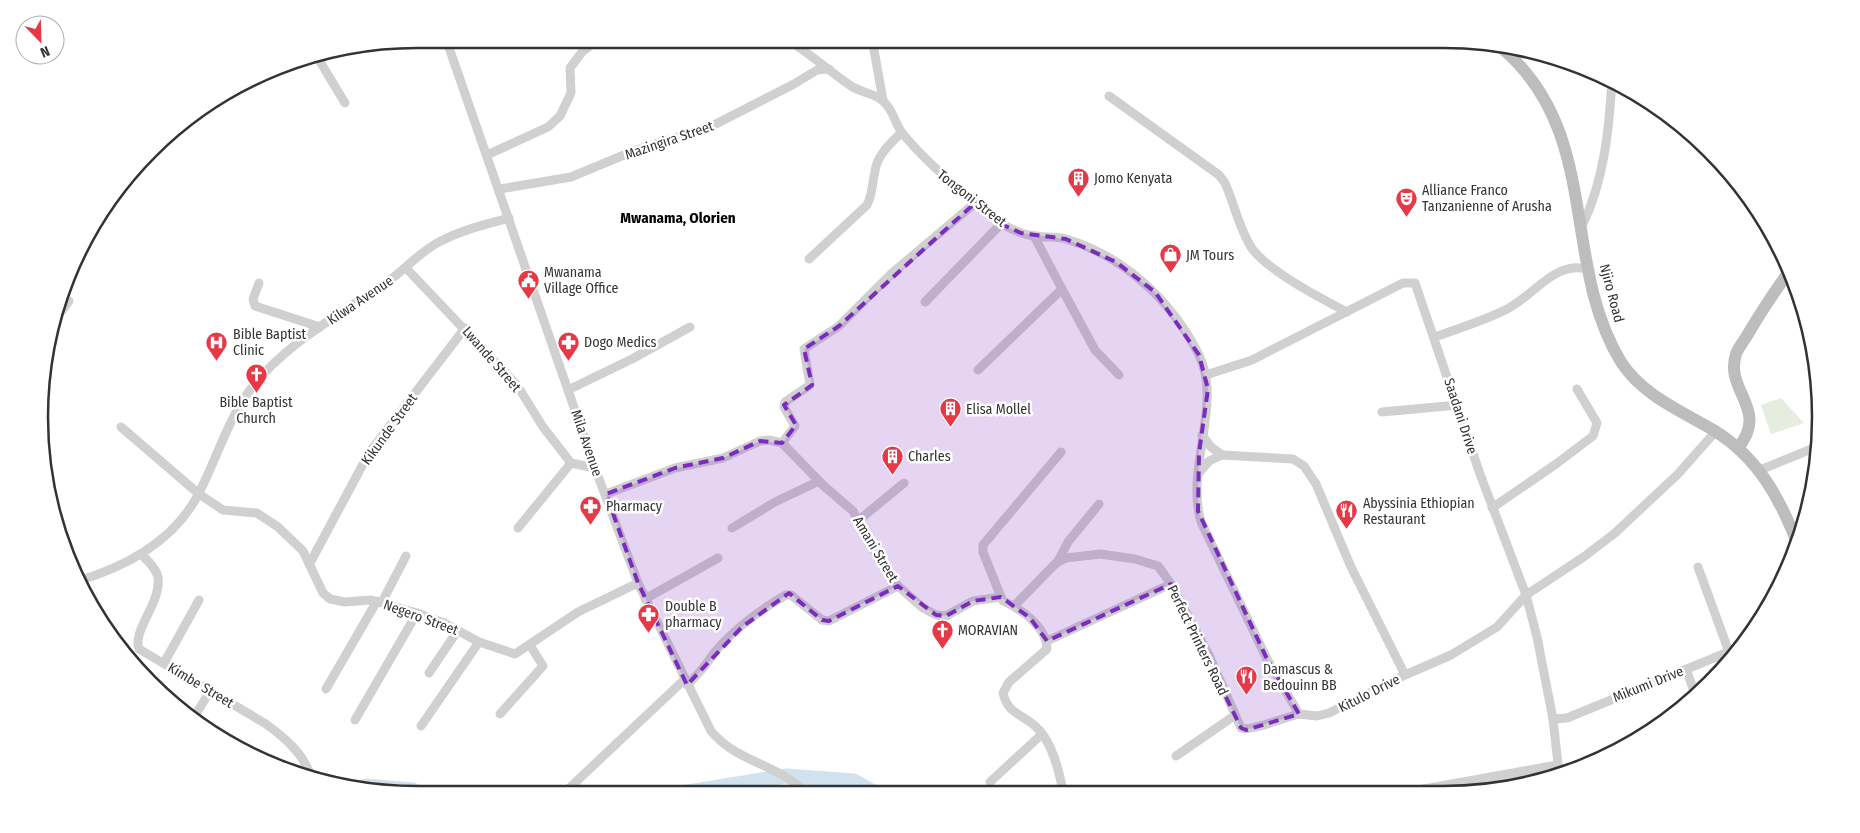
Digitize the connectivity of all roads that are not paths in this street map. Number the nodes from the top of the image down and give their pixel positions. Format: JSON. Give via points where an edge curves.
{"nodes":[{"id":1,"x":449,"y":48,"type":"edge"},
{"id":2,"x":588,"y":48,"type":"edge"},
{"id":3,"x":800,"y":48,"type":"edge"},
{"id":4,"x":874,"y":48,"type":"edge"},
{"id":5,"x":1509,"y":54,"type":"edge"},
{"id":6,"x":319,"y":61,"type":"edge"},
{"id":7,"x":830,"y":69,"type":"junction"},
{"id":8,"x":1611,"y":88,"type":"edge"},
{"id":9,"x":1109,"y":96,"type":"dead end"},
{"id":10,"x":883,"y":100,"type":"junction"},
{"id":11,"x":345,"y":104,"type":"dead end"},
{"id":12,"x":902,"y":133,"type":"junction"},
{"id":13,"x":487,"y":155,"type":"junction"},
{"id":14,"x":500,"y":189,"type":"junction"},
{"id":15,"x":975,"y":203,"type":"junction"},
{"id":16,"x":509,"y":218,"type":"junction"},
{"id":17,"x":1001,"y":224,"type":"junction"},
{"id":18,"x":1582,"y":226,"type":"junction"},
{"id":19,"x":1034,"y":236,"type":"junction"},
{"id":20,"x":809,"y":259,"type":"dead end"},
{"id":21,"x":406,"y":268,"type":"junction"},
{"id":22,"x":1590,"y":270,"type":"junction"},
{"id":23,"x":1785,"y":277,"type":"edge"},
{"id":24,"x":259,"y":283,"type":"dead end"},
{"id":25,"x":1062,"y":289,"type":"junction"},
{"id":26,"x":69,"y":302,"type":"dead end"},
{"id":27,"x":925,"y":302,"type":"dead end"},
{"id":28,"x":64,"y":309,"type":"edge"},
{"id":29,"x":1347,"y":312,"type":"junction"},
{"id":30,"x":320,"y":327,"type":"junction"},
{"id":31,"x":690,"y":327,"type":"dead end"},
{"id":32,"x":465,"y":328,"type":"junction"},
{"id":33,"x":1435,"y":337,"type":"junction"},
{"id":34,"x":978,"y":370,"type":"dead end"},
{"id":35,"x":1119,"y":375,"type":"dead end"},
{"id":36,"x":1206,"y":375,"type":"junction"},
{"id":37,"x":1577,"y":389,"type":"dead end"},
{"id":38,"x":568,"y":390,"type":"junction"},
{"id":39,"x":1458,"y":405,"type":"junction"},
{"id":40,"x":1382,"y":412,"type":"dead end"},
{"id":41,"x":122,"y":427,"type":"dead end"},
{"id":42,"x":1716,"y":432,"type":"junction"},
{"id":43,"x":1202,"y":435,"type":"junction"},
{"id":44,"x":782,"y":443,"type":"junction"},
{"id":45,"x":1738,"y":448,"type":"junction"},
{"id":46,"x":1811,"y":449,"type":"edge"},
{"id":47,"x":1061,"y":452,"type":"dead end"},
{"id":48,"x":1222,"y":455,"type":"junction"},
{"id":49,"x":571,"y":463,"type":"junction"},
{"id":50,"x":595,"y":468,"type":"junction"},
{"id":51,"x":1760,"y":470,"type":"junction"},
{"id":52,"x":1198,"y":474,"type":"junction"},
{"id":53,"x":819,"y":482,"type":"junction"},
{"id":54,"x":904,"y":483,"type":"dead end"},
{"id":55,"x":199,"y":494,"type":"junction"},
{"id":56,"x":606,"y":494,"type":"junction"},
{"id":57,"x":1099,"y":504,"type":"dead end"},
{"id":58,"x":1492,"y":508,"type":"junction"},
{"id":59,"x":859,"y":520,"type":"junction"},
{"id":60,"x":518,"y":528,"type":"dead end"},
{"id":61,"x":732,"y":528,"type":"dead end"},
{"id":62,"x":1793,"y":534,"type":"edge"},
{"id":63,"x":142,"y":554,"type":"junction"},
{"id":64,"x":406,"y":556,"type":"dead end"},
{"id":65,"x":718,"y":558,"type":"dead end"},
{"id":66,"x":310,"y":563,"type":"junction"},
{"id":67,"x":1056,"y":564,"type":"junction"},
{"id":68,"x":1698,"y":567,"type":"dead end"},
{"id":69,"x":85,"y":578,"type":"edge"},
{"id":70,"x":638,"y":583,"type":"junction"},
{"id":71,"x":1171,"y":584,"type":"junction"},
{"id":72,"x":898,"y":586,"type":"junction"},
{"id":73,"x":1526,"y":595,"type":"junction"},
{"id":74,"x":1001,"y":597,"type":"junction"},
{"id":75,"x":645,"y":599,"type":"junction"},
{"id":76,"x":199,"y":600,"type":"dead end"},
{"id":77,"x":380,"y":602,"type":"junction"},
{"id":78,"x":1014,"y":606,"type":"junction"},
{"id":79,"x":417,"y":613,"type":"junction"},
{"id":80,"x":458,"y":630,"type":"junction"},
{"id":81,"x":1047,"y":641,"type":"junction"},
{"id":82,"x":479,"y":642,"type":"junction"},
{"id":83,"x":530,"y":645,"type":"junction"},
{"id":84,"x":1727,"y":652,"type":"edge"},
{"id":85,"x":1728,"y":652,"type":"edge"},
{"id":86,"x":164,"y":663,"type":"junction"},
{"id":87,"x":1686,"y":670,"type":"junction"},
{"id":88,"x":429,"y":673,"type":"dead end"},
{"id":89,"x":1405,"y":675,"type":"junction"},
{"id":90,"x":686,"y":683,"type":"junction"},
{"id":91,"x":326,"y":688,"type":"dead end"},
{"id":92,"x":1693,"y":688,"type":"edge"},
{"id":93,"x":210,"y":691,"type":"junction"},
{"id":94,"x":197,"y":713,"type":"edge"},
{"id":95,"x":500,"y":714,"type":"dead end"},
{"id":96,"x":1299,"y":714,"type":"junction"},
{"id":97,"x":1234,"y":716,"type":"junction"},
{"id":98,"x":1553,"y":719,"type":"junction"},
{"id":99,"x":355,"y":720,"type":"dead end"},
{"id":100,"x":421,"y":726,"type":"dead end"},
{"id":101,"x":1042,"y":734,"type":"junction"},
{"id":102,"x":1176,"y":756,"type":"dead end"},
{"id":103,"x":1558,"y":767,"type":"edge"},
{"id":104,"x":307,"y":769,"type":"edge"},
{"id":105,"x":1546,"y":771,"type":"edge"},
{"id":106,"x":990,"y":782,"type":"dead end"},
{"id":107,"x":572,"y":786,"type":"edge"},
{"id":108,"x":797,"y":786,"type":"edge"},
{"id":109,"x":1061,"y":786,"type":"edge"},
{"id":110,"x":1446,"y":786,"type":"edge"}],
"edges":[{"from":1,"to":13,"type":"street","name":"Mila Avenue"},
{"from":2,"to":13,"type":"street","via":[[570,68],[570,93],[560,116],[548,127]]},
{"from":3,"to":7,"type":"street"},
{"from":4,"to":10,"type":"street"},
{"from":5,"to":18,"type":"street","name":"Njiro Road","via":[[1553,111],[1569,163]]},
{"from":6,"to":11,"type":"street"},
{"from":7,"to":10,"type":"street","via":[[852,86]]},
{"from":7,"to":14,"type":"street","name":"Mazingira Street","via":[[817,70],[712,126],[636,150],[571,177]]},
{"from":8,"to":18,"type":"street","via":[[1600,176]]},
{"from":9,"to":29,"type":"street","via":[[1219,175],[1225,182],[1246,239],[1261,258],[1314,295]]},
{"from":10,"to":12,"type":"street","name":"Tongoni Street"},
{"from":12,"to":15,"type":"street","name":"Tongoni Street","via":[[928,162]]},
{"from":12,"to":20,"type":"street","via":[[880,156],[867,205]]},
{"from":13,"to":14,"type":"street","name":"Mila Avenue"},
{"from":14,"to":16,"type":"street","name":"Mila Avenue"},
{"from":15,"to":17,"type":"street","name":"Tongoni Street"},
{"from":15,"to":44,"type":"street","via":[[891,274],[838,326],[804,349],[810,385],[785,402],[784,407],[795,426]]},
{"from":16,"to":21,"type":"street","name":"Kilwa Avenue","via":[[442,240]]},
{"from":16,"to":38,"type":"street","name":"Mila Avenue"},
{"from":17,"to":19,"type":"street","name":"Tongoni Street"},
{"from":17,"to":27,"type":"street"},
{"from":18,"to":22,"type":"street","name":"Njiro Road"},
{"from":19,"to":25,"type":"street"},
{"from":19,"to":36,"type":"street","name":"Tongoni Street","via":[[1066,239],[1116,262],[1137,276],[1180,326],[1199,355]]},
{"from":21,"to":30,"type":"street","name":"Kilwa Avenue"},
{"from":21,"to":32,"type":"street","name":"Lwande Street"},
{"from":22,"to":33,"type":"street","via":[[1577,267],[1563,270],[1510,308]]},
{"from":22,"to":42,"type":"street","name":"Njiro Road","via":[[1603,325],[1622,363],[1654,394]]},
{"from":23,"to":45,"type":"street","via":[[1736,355],[1735,373],[1751,423],[1747,437]]},
{"from":24,"to":30,"type":"street","via":[[253,299],[255,306]]},
{"from":25,"to":34,"type":"street"},
{"from":25,"to":35,"type":"street","via":[[1087,338]]},
{"from":26,"to":28,"type":"street"},
{"from":29,"to":33,"type":"street","name":"Saadani Drive","via":[[1403,283],[1415,283]]},
{"from":29,"to":36,"type":"street","name":"Saadani Drive","via":[[1252,360]]},
{"from":30,"to":55,"type":"street","name":"Kilwa Avenue","via":[[266,370],[250,391],[226,432]]},
{"from":31,"to":38,"type":"street"},
{"from":32,"to":49,"type":"street","name":"Lwande Street","via":[[517,385],[543,427]]},
{"from":32,"to":66,"type":"street","name":"Kikunde Street","via":[[374,446]]},
{"from":33,"to":39,"type":"street","name":"Saadani Drive"},
{"from":36,"to":43,"type":"street","via":[[1207,400]]},
{"from":37,"to":58,"type":"street","via":[[1597,424],[1593,436]]},
{"from":38,"to":50,"type":"street","name":"Mila Avenue"},
{"from":39,"to":40,"type":"street"},
{"from":39,"to":58,"type":"street","name":"Saadani Drive"},
{"from":41,"to":55,"type":"street","name":"Negero Street"},
{"from":42,"to":45,"type":"street","name":"Njiro Road"},
{"from":42,"to":73,"type":"street","name":"Kitulo Drive","via":[[1678,474],[1615,533]]},
{"from":43,"to":48,"type":"street"},
{"from":43,"to":52,"type":"street"},
{"from":44,"to":53,"type":"street","name":"Amani Street"},
{"from":44,"to":56,"type":"street","via":[[760,441],[723,458],[675,468]]},
{"from":45,"to":51,"type":"street","name":"Njiro Road"},
{"from":46,"to":51,"type":"street"},
{"from":47,"to":74,"type":"street","via":[[983,545]]},
{"from":48,"to":52,"type":"street","via":[[1209,461]]},
{"from":48,"to":89,"type":"street","via":[[1293,459],[1304,466],[1316,484],[1351,567]]},
{"from":49,"to":50,"type":"street"},
{"from":49,"to":60,"type":"street"},
{"from":50,"to":56,"type":"street","name":"Mila Avenue"},
{"from":51,"to":62,"type":"street","name":"Njiro Road","via":[[1779,500]]},
{"from":52,"to":96,"type":"street","via":[[1196,500],[1201,522],[1267,659]]},
{"from":53,"to":59,"type":"street","name":"Amani Street","via":[[844,502]]},
{"from":53,"to":61,"type":"street","via":[[775,502]]},
{"from":54,"to":59,"type":"street"},
{"from":55,"to":63,"type":"street","name":"Kilwa Avenue","via":[[178,524]]},
{"from":55,"to":66,"type":"street","name":"Negero Street","via":[[226,512],[257,513],[267,518],[294,541]]},
{"from":56,"to":70,"type":"street","name":"Mila Avenue"},
{"from":57,"to":67,"type":"street","via":[[1068,542]]},
{"from":58,"to":73,"type":"street","name":"Saadani Drive"},
{"from":59,"to":72,"type":"street","name":"Amani Street","via":[[868,542]]},
{"from":63,"to":69,"type":"street","name":"Kilwa Avenue"},
{"from":63,"to":86,"type":"street","name":"Kimbe Street","via":[[158,577],[153,608],[137,643],[144,653]]},
{"from":64,"to":77,"type":"street"},
{"from":65,"to":75,"type":"street"},
{"from":66,"to":77,"type":"street","name":"Negero Street","via":[[326,597],[337,601]]},
{"from":67,"to":71,"type":"street","name":"Perfect Printers Road","via":[[1066,558],[1100,554],[1135,559],[1158,566]]},
{"from":67,"to":78,"type":"street","name":"Perfect Printers Road"},
{"from":68,"to":85,"type":"street"},
{"from":70,"to":75,"type":"street","name":"Mila Avenue"},
{"from":70,"to":83,"type":"street","name":"Negero Street","via":[[578,612]]},
{"from":71,"to":81,"type":"street"},
{"from":71,"to":97,"type":"street","name":"Perfect Printers Road","via":[[1208,655]]},
{"from":72,"to":74,"type":"street","name":"Amani Street","via":[[936,615],[946,616],[974,601]]},
{"from":72,"to":90,"type":"street","via":[[829,621],[822,620],[791,595],[786,595],[742,627],[719,649],[709,664]]},
{"from":73,"to":89,"type":"street","name":"Kitulo Drive","via":[[1508,616],[1478,640]]},
{"from":73,"to":98,"type":"street","name":"Saadani Drive"},
{"from":74,"to":78,"type":"street"},
{"from":75,"to":90,"type":"street","name":"Mila Avenue"},
{"from":76,"to":86,"type":"street"},
{"from":77,"to":79,"type":"street","name":"Negero Street"},
{"from":77,"to":91,"type":"street"},
{"from":78,"to":81,"type":"street","via":[[1030,618]]},
{"from":79,"to":80,"type":"street","name":"Negero Street"},
{"from":79,"to":99,"type":"street"},
{"from":80,"to":82,"type":"street","name":"Negero Street"},
{"from":80,"to":88,"type":"street"},
{"from":81,"to":101,"type":"street","via":[[1047,648],[1009,682],[1003,693],[1008,708]]},
{"from":82,"to":83,"type":"street","name":"Negero Street","via":[[515,654]]},
{"from":82,"to":100,"type":"street"},
{"from":83,"to":95,"type":"street","via":[[543,666]]},
{"from":84,"to":87,"type":"street","name":"Mikumi Drive"},
{"from":86,"to":93,"type":"street","name":"Kimbe Street"},
{"from":87,"to":92,"type":"street"},
{"from":87,"to":98,"type":"street","name":"Mikumi Drive","via":[[1567,718]]},
{"from":89,"to":96,"type":"street","name":"Kitulo Drive","via":[[1329,713],[1317,716]]},
{"from":90,"to":107,"type":"street"},
{"from":90,"to":108,"type":"street","name":"Mila Avenue","via":[[718,740],[766,769],[786,776]]},
{"from":93,"to":94,"type":"street"},
{"from":93,"to":104,"type":"street","name":"Kimbe Street","via":[[282,736],[299,754]]},
{"from":96,"to":97,"type":"street","via":[[1246,730]]},
{"from":97,"to":102,"type":"street"},
{"from":98,"to":103,"type":"street","name":"Saadani Drive"},
{"from":101,"to":106,"type":"street"},
{"from":101,"to":109,"type":"street","via":[[1054,757]]},
{"from":105,"to":110,"type":"street"}]}
